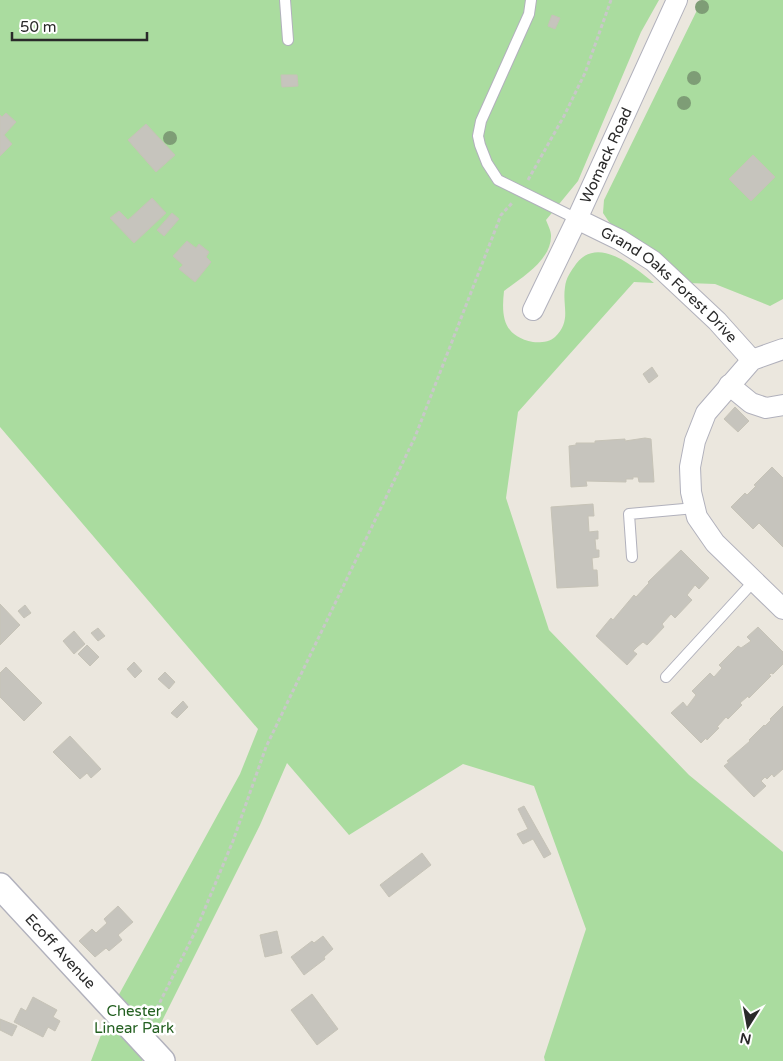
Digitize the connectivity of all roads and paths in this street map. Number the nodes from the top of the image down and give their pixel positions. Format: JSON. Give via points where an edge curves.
{"nodes":[{"id":1,"x":285,"y":0,"type":"edge"},
{"id":2,"x":531,"y":0,"type":"edge"},
{"id":3,"x":611,"y":0,"type":"edge"},
{"id":4,"x":677,"y":0,"type":"edge"},
{"id":5,"x":288,"y":40,"type":"dead end"},
{"id":6,"x":522,"y":191,"type":"junction"},
{"id":7,"x":577,"y":219,"type":"junction"},
{"id":8,"x":533,"y":310,"type":"dead end"},
{"id":9,"x":783,"y":349,"type":"edge"},
{"id":10,"x":752,"y":360,"type":"junction"},
{"id":11,"x":729,"y":386,"type":"junction"},
{"id":12,"x":783,"y":404,"type":"edge"},
{"id":13,"x":695,"y":508,"type":"junction"},
{"id":14,"x":632,"y":557,"type":"dead end"},
{"id":15,"x":754,"y":581,"type":"junction"},
{"id":16,"x":783,"y":609,"type":"edge"},
{"id":17,"x":666,"y":677,"type":"dead end"},
{"id":18,"x":0,"y":886,"type":"edge"},
{"id":19,"x":141,"y":1039,"type":"junction"},
{"id":20,"x":162,"y":1061,"type":"edge"}],
"edges":[{"from":1,"to":5,"type":"lane"},
{"from":2,"to":6,"type":"lane","via":[[529,14],[481,121],[478,136],[487,163],[498,180]]},
{"from":3,"to":6,"type":"path","via":[[585,73]]},
{"from":4,"to":7,"type":"street","name":"Womack Road"},
{"from":6,"to":7,"type":"lane"},
{"from":6,"to":19,"type":"path","via":[[501,215],[415,437],[266,747],[234,841],[196,930]]},
{"from":7,"to":8,"type":"street","name":"Womack Road"},
{"from":7,"to":10,"type":"street","name":"Grand Oaks Forest Drive","via":[[653,261],[717,321]]},
{"from":9,"to":10,"type":"street"},
{"from":10,"to":11,"type":"street"},
{"from":11,"to":12,"type":"street","via":[[752,403],[766,408]]},
{"from":11,"to":13,"type":"street","via":[[706,413],[695,441],[690,467]]},
{"from":13,"to":14,"type":"lane","via":[[628,514]]},
{"from":13,"to":15,"type":"street","via":[[697,517],[715,543]]},
{"from":15,"to":16,"type":"street"},
{"from":15,"to":17,"type":"lane"},
{"from":18,"to":19,"type":"street","name":"Ecoff Avenue"},
{"from":19,"to":20,"type":"street","name":"Ecoff Avenue"}]}
